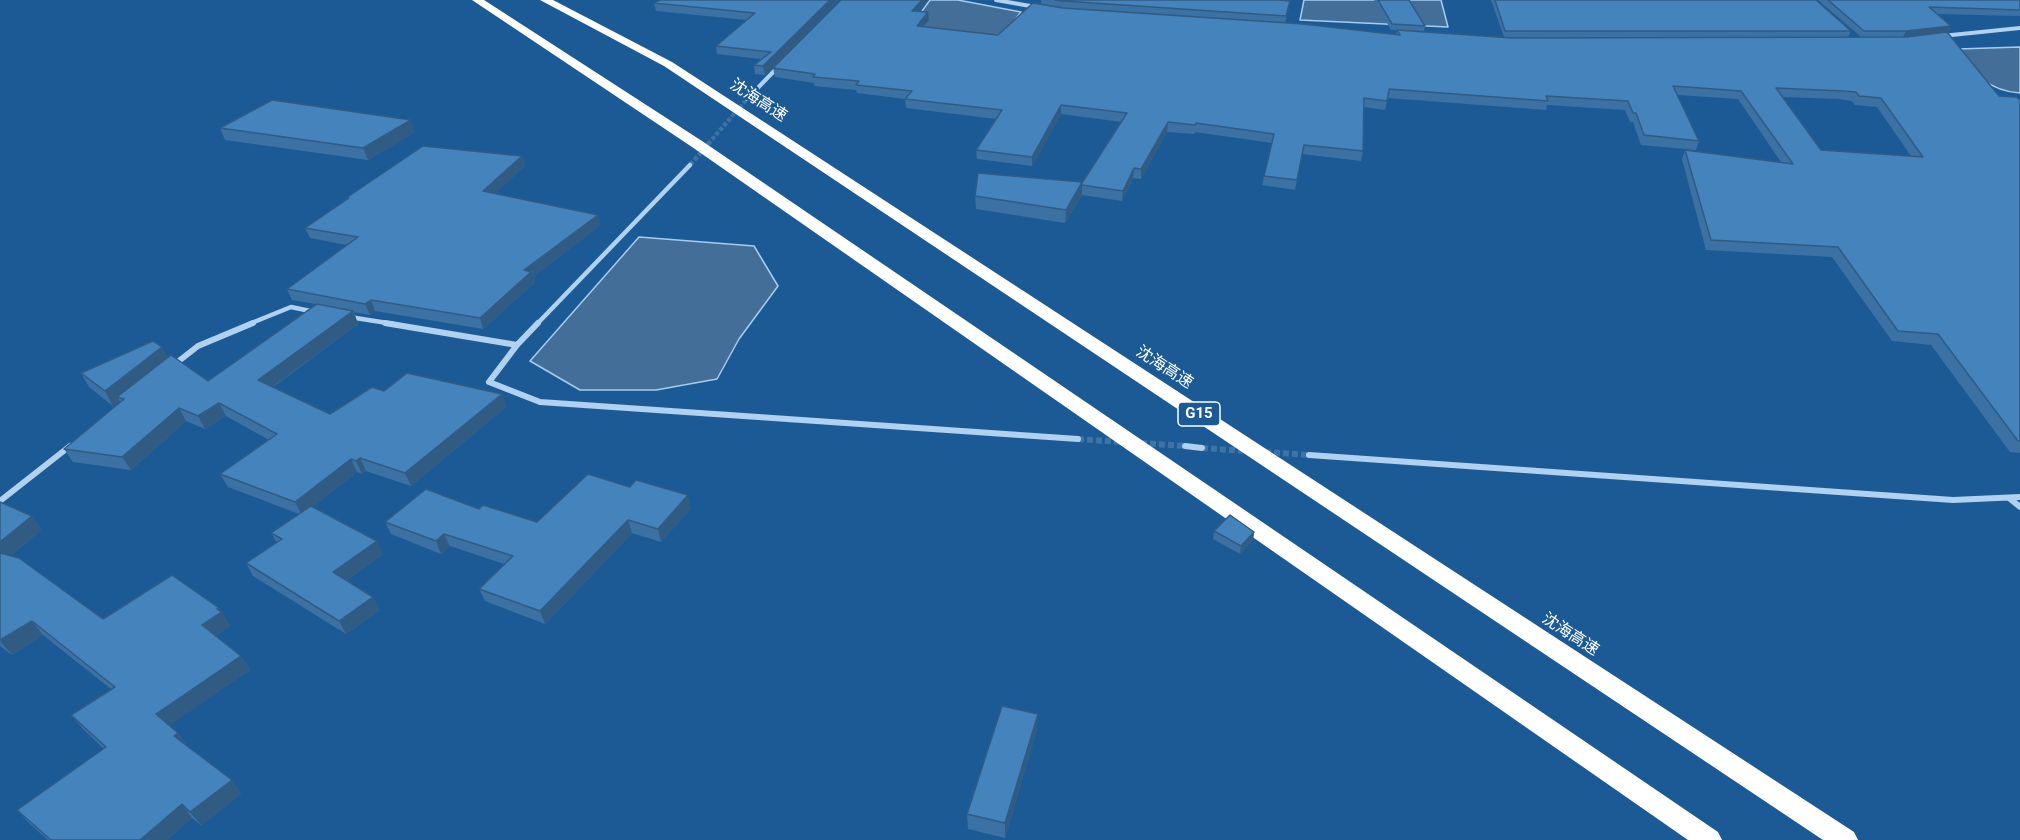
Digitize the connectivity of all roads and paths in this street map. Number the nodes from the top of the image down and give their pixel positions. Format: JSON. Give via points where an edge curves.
{"nodes":[{"id":1,"x":477,"y":0,"type":"edge"},
{"id":2,"x":545,"y":0,"type":"edge"},
{"id":3,"x":996,"y":0,"type":"edge"},
{"id":4,"x":1041,"y":8,"type":"edge"},
{"id":5,"x":2020,"y":28,"type":"edge"},
{"id":6,"x":1938,"y":37,"type":"edge"},
{"id":7,"x":780,"y":66,"type":"edge"},
{"id":8,"x":747,"y":99,"type":"tunnel mouth"},
{"id":9,"x":690,"y":165,"type":"tunnel mouth"},
{"id":10,"x":325,"y":313,"type":"edge"},
{"id":11,"x":336,"y":315,"type":"edge"},
{"id":12,"x":517,"y":345,"type":"junction"},
{"id":13,"x":170,"y":368,"type":"edge"},
{"id":14,"x":1078,"y":439,"type":"tunnel mouth"},
{"id":15,"x":75,"y":442,"type":"edge"},
{"id":16,"x":1185,"y":446,"type":"tunnel mouth"},
{"id":17,"x":1202,"y":448,"type":"tunnel mouth"},
{"id":18,"x":1309,"y":455,"type":"tunnel mouth"},
{"id":19,"x":2020,"y":497,"type":"edge"},
{"id":20,"x":2009,"y":498,"type":"junction"},
{"id":21,"x":0,"y":501,"type":"edge"},
{"id":22,"x":2020,"y":507,"type":"edge"},
{"id":23,"x":1708,"y":840,"type":"edge"},
{"id":24,"x":1845,"y":840,"type":"edge"}],
"edges":[{"from":1,"to":23,"type":"highway","via":[[697,144]]},
{"from":2,"to":24,"type":"highway","name":"沈海高速","number":"G15","via":[[668,64]]},
{"from":3,"to":4,"type":"street"},
{"from":5,"to":6,"type":"street"},
{"from":7,"to":8,"type":"street"},
{"from":9,"to":12,"type":"street"},
{"from":10,"to":13,"type":"street","via":[[291,308],[198,346]]},
{"from":11,"to":12,"type":"street"},
{"from":12,"to":14,"type":"street","via":[[489,382],[540,402]]},
{"from":15,"to":21,"type":"street"},
{"from":16,"to":17,"type":"street"},
{"from":18,"to":20,"type":"street","via":[[1953,500]]},
{"from":19,"to":20,"type":"street"},
{"from":20,"to":22,"type":"street"}]}
